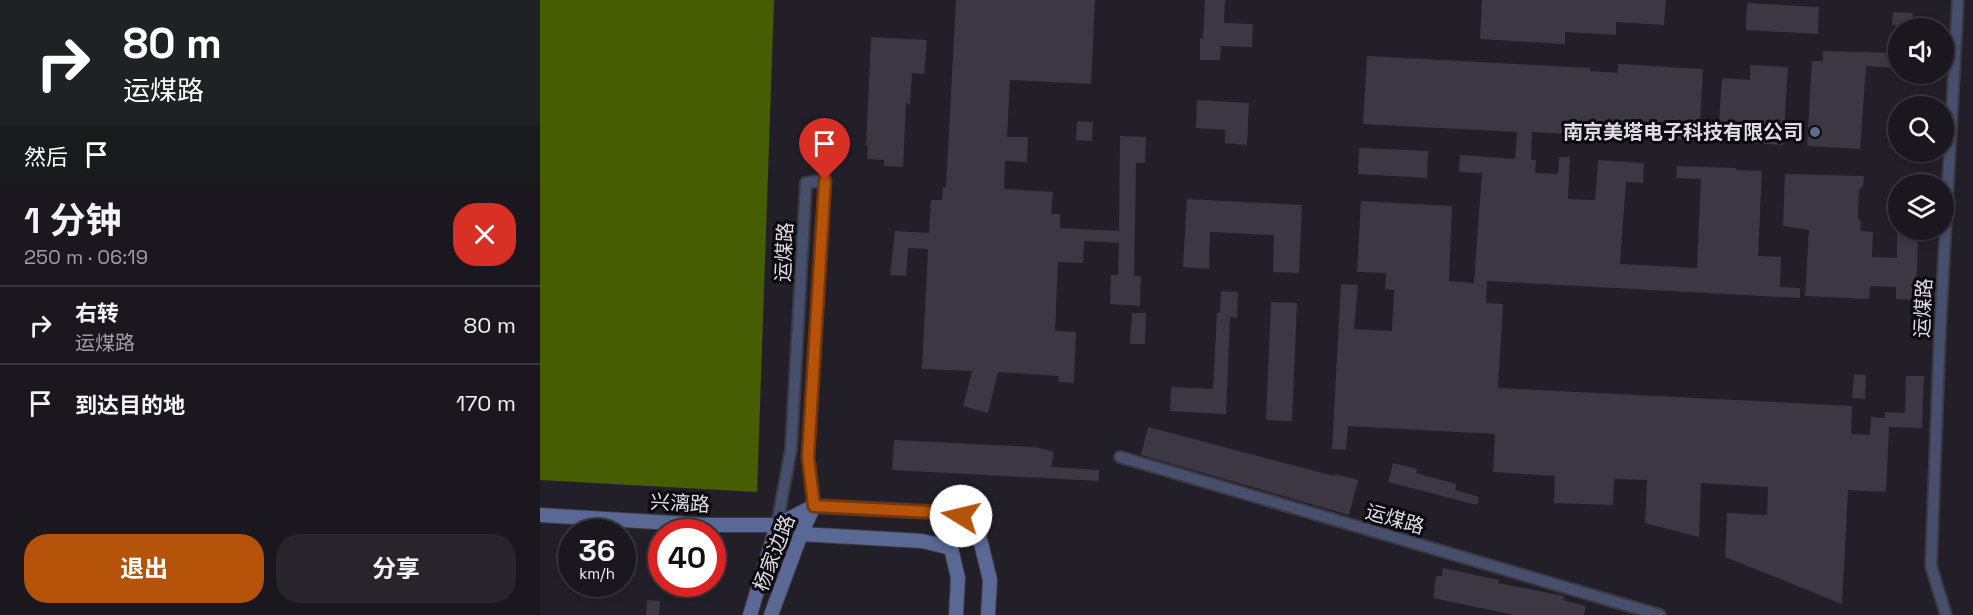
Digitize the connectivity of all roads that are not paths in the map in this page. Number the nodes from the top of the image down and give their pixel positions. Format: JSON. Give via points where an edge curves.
{"nodes":[{"id":1,"x":1958,"y":0,"type":"edge"},
{"id":2,"x":1120,"y":457,"type":"dead end"},
{"id":3,"x":814,"y":506,"type":"junction"},
{"id":4,"x":540,"y":515,"type":"edge"},
{"id":5,"x":777,"y":525,"type":"junction"},
{"id":6,"x":801,"y":534,"type":"junction"},
{"id":7,"x":750,"y":615,"type":"edge"},
{"id":8,"x":771,"y":615,"type":"edge"},
{"id":9,"x":956,"y":615,"type":"edge"},
{"id":10,"x":988,"y":615,"type":"edge"},
{"id":11,"x":1660,"y":615,"type":"edge"},
{"id":12,"x":1946,"y":615,"type":"edge"}],
"edges":[{"from":1,"to":12,"type":"street","name":"运煤路","via":[[1931,566]]},
{"from":2,"to":11,"type":"street","name":"运煤路"},
{"from":3,"to":5,"type":"street","name":"兴漓路"},
{"from":3,"to":5,"type":"street","name":"运煤路","via":[[808,457],[825,180],[806,183],[791,449]]},
{"from":3,"to":6,"type":"street","name":"杨家边路"},
{"from":3,"to":10,"type":"street","via":[[961,516],[978,531],[990,580]]},
{"from":4,"to":5,"type":"street","name":"兴漓路","via":[[705,525]]},
{"from":5,"to":7,"type":"street","name":"杨家边路"},
{"from":6,"to":8,"type":"street","name":"杨家边路"},
{"from":6,"to":9,"type":"street","via":[[922,541],[951,548],[958,578]]}]}
